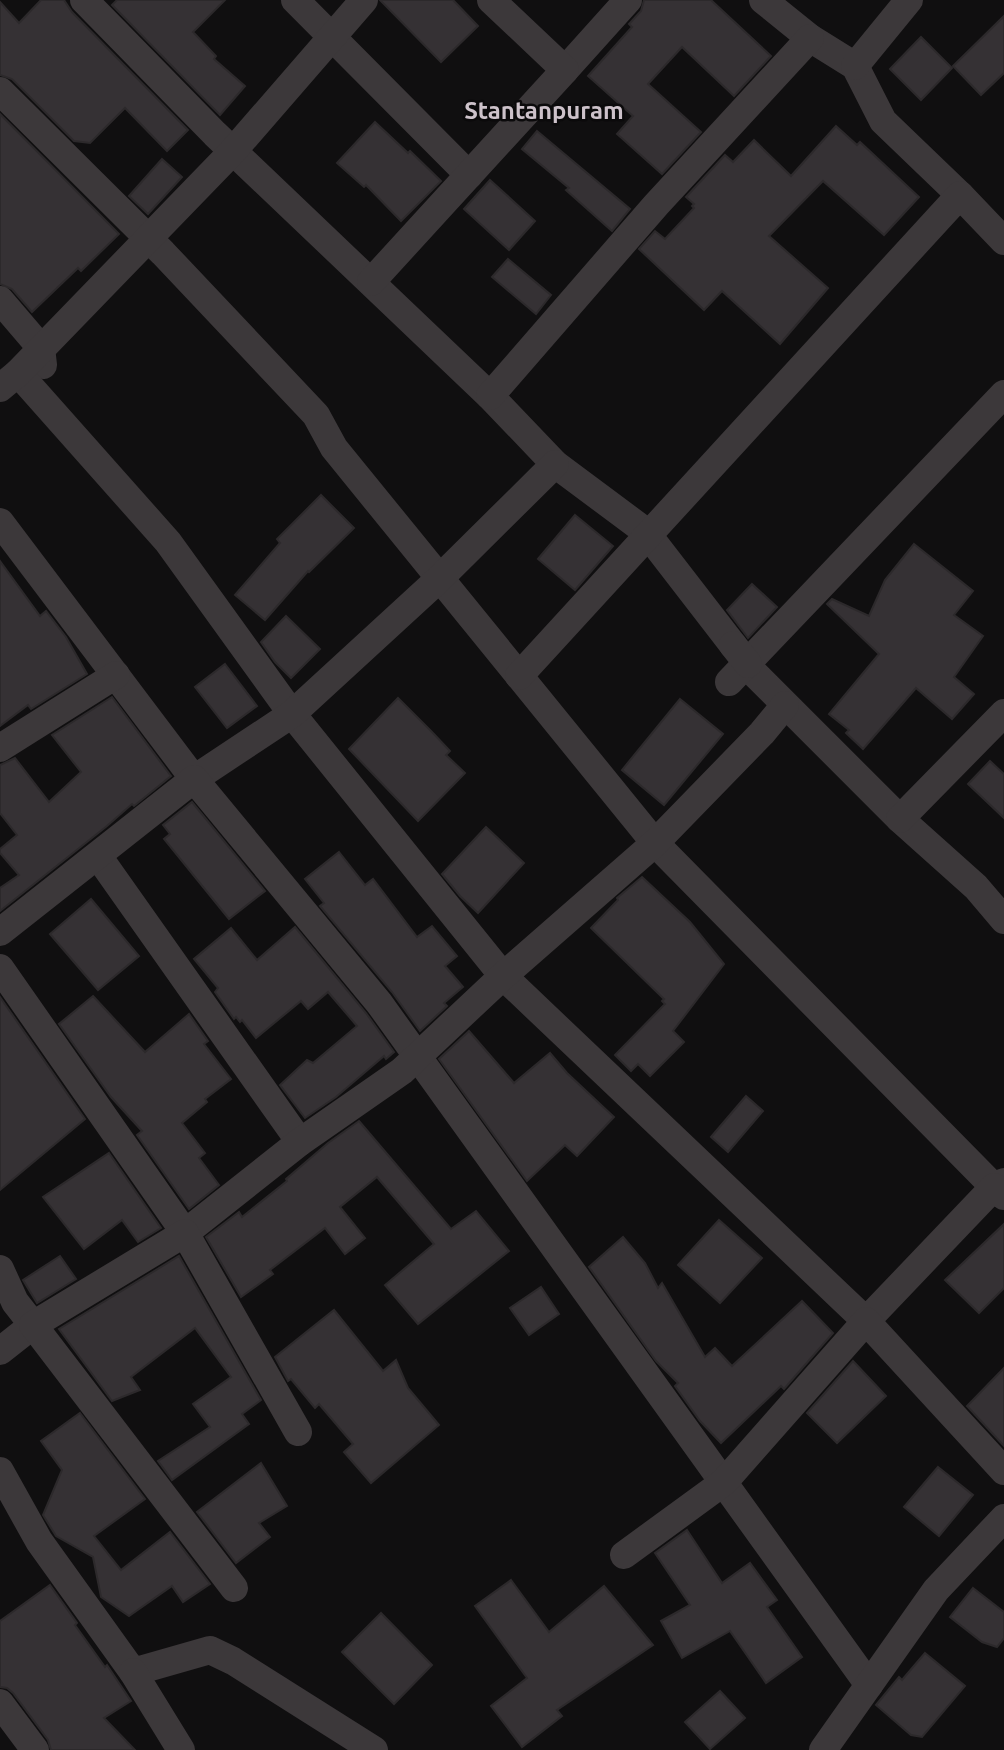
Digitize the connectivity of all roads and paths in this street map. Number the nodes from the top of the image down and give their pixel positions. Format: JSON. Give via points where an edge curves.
{"nodes":[{"id":1,"x":84,"y":0,"type":"edge"},
{"id":2,"x":295,"y":0,"type":"edge"},
{"id":3,"x":364,"y":0,"type":"edge"},
{"id":4,"x":491,"y":0,"type":"edge"},
{"id":5,"x":628,"y":0,"type":"edge"},
{"id":6,"x":764,"y":0,"type":"edge"},
{"id":7,"x":909,"y":0,"type":"edge"},
{"id":8,"x":332,"y":38,"type":"junction"},
{"id":9,"x":810,"y":38,"type":"junction"},
{"id":10,"x":855,"y":66,"type":"junction"},
{"id":11,"x":565,"y":70,"type":"junction"},
{"id":12,"x":0,"y":90,"type":"edge"},
{"id":13,"x":233,"y":151,"type":"junction"},
{"id":14,"x":468,"y":175,"type":"junction"},
{"id":15,"x":960,"y":195,"type":"junction"},
{"id":16,"x":148,"y":239,"type":"junction"},
{"id":17,"x":1004,"y":241,"type":"edge"},
{"id":18,"x":371,"y":282,"type":"junction"},
{"id":19,"x":0,"y":300,"type":"edge"},
{"id":20,"x":40,"y":350,"type":"junction"},
{"id":21,"x":9,"y":381,"type":"edge"},
{"id":22,"x":1004,"y":394,"type":"edge"},
{"id":23,"x":490,"y":396,"type":"junction"},
{"id":24,"x":52,"y":413,"type":"junction"},
{"id":25,"x":555,"y":464,"type":"junction"},
{"id":26,"x":0,"y":522,"type":"edge"},
{"id":27,"x":647,"y":536,"type":"junction"},
{"id":28,"x":439,"y":579,"type":"junction"},
{"id":29,"x":739,"y":664,"type":"junction"},
{"id":30,"x":116,"y":676,"type":"junction"},
{"id":31,"x":519,"y":676,"type":"junction"},
{"id":32,"x":785,"y":705,"type":"junction"},
{"id":33,"x":292,"y":713,"type":"junction"},
{"id":34,"x":1004,"y":713,"type":"edge"},
{"id":35,"x":0,"y":748,"type":"edge"},
{"id":36,"x":194,"y":779,"type":"junction"},
{"id":37,"x":900,"y":819,"type":"junction"},
{"id":38,"x":655,"y":843,"type":"junction"},
{"id":39,"x":98,"y":856,"type":"junction"},
{"id":40,"x":1004,"y":920,"type":"edge"},
{"id":41,"x":0,"y":932,"type":"edge"},
{"id":42,"x":0,"y":968,"type":"edge"},
{"id":43,"x":503,"y":976,"type":"junction"},
{"id":44,"x":417,"y":1056,"type":"junction"},
{"id":45,"x":300,"y":1142,"type":"junction"},
{"id":46,"x":1001,"y":1188,"type":"edge"},
{"id":47,"x":185,"y":1233,"type":"junction"},
{"id":48,"x":0,"y":1269,"type":"edge"},
{"id":49,"x":866,"y":1321,"type":"junction"},
{"id":50,"x":33,"y":1325,"type":"junction"},
{"id":51,"x":0,"y":1351,"type":"edge"},
{"id":52,"x":298,"y":1432,"type":"dead end"},
{"id":53,"x":0,"y":1471,"type":"edge"},
{"id":54,"x":1004,"y":1471,"type":"edge"},
{"id":55,"x":724,"y":1482,"type":"junction"},
{"id":56,"x":1004,"y":1518,"type":"edge"},
{"id":57,"x":624,"y":1555,"type":"dead end"},
{"id":58,"x":234,"y":1588,"type":"dead end"},
{"id":59,"x":133,"y":1672,"type":"junction"},
{"id":60,"x":869,"y":1685,"type":"junction"},
{"id":61,"x":0,"y":1703,"type":"edge"},
{"id":62,"x":35,"y":1750,"type":"edge"},
{"id":63,"x":181,"y":1750,"type":"edge"},
{"id":64,"x":374,"y":1750,"type":"edge"},
{"id":65,"x":823,"y":1750,"type":"edge"}],
"edges":[{"from":1,"to":13,"type":"street"},
{"from":2,"to":8,"type":"street"},
{"from":3,"to":8,"type":"street"},
{"from":4,"to":11,"type":"street"},
{"from":5,"to":11,"type":"street"},
{"from":6,"to":9,"type":"street"},
{"from":7,"to":10,"type":"street"},
{"from":8,"to":13,"type":"street"},
{"from":8,"to":14,"type":"street"},
{"from":9,"to":10,"type":"street"},
{"from":9,"to":23,"type":"street","via":[[656,205]]},
{"from":10,"to":15,"type":"street","via":[[883,121]]},
{"from":11,"to":14,"type":"street"},
{"from":12,"to":16,"type":"street"},
{"from":13,"to":16,"type":"street"},
{"from":13,"to":18,"type":"street"},
{"from":14,"to":18,"type":"street"},
{"from":15,"to":17,"type":"street"},
{"from":15,"to":27,"type":"street"},
{"from":16,"to":20,"type":"street"},
{"from":16,"to":28,"type":"street","via":[[316,415],[334,448]]},
{"from":18,"to":23,"type":"street"},
{"from":19,"to":20,"type":"street"},
{"from":20,"to":21,"type":"street"},
{"from":20,"to":24,"type":"street"},
{"from":21,"to":24,"type":"street"},
{"from":22,"to":29,"type":"street"},
{"from":23,"to":25,"type":"street"},
{"from":24,"to":33,"type":"street","via":[[168,542]]},
{"from":25,"to":27,"type":"street"},
{"from":25,"to":28,"type":"street"},
{"from":26,"to":30,"type":"street"},
{"from":27,"to":29,"type":"street"},
{"from":27,"to":31,"type":"street"},
{"from":28,"to":31,"type":"street"},
{"from":28,"to":33,"type":"street"},
{"from":29,"to":32,"type":"street"},
{"from":30,"to":35,"type":"street"},
{"from":30,"to":36,"type":"street"},
{"from":31,"to":38,"type":"street"},
{"from":32,"to":37,"type":"street"},
{"from":32,"to":38,"type":"street"},
{"from":33,"to":36,"type":"street"},
{"from":33,"to":43,"type":"street"},
{"from":34,"to":37,"type":"street"},
{"from":36,"to":39,"type":"street"},
{"from":36,"to":44,"type":"street","via":[[379,1003]]},
{"from":37,"to":40,"type":"street","via":[[976,887]]},
{"from":38,"to":43,"type":"street"},
{"from":38,"to":46,"type":"street"},
{"from":39,"to":41,"type":"street"},
{"from":39,"to":45,"type":"street"},
{"from":42,"to":47,"type":"street"},
{"from":43,"to":44,"type":"street"},
{"from":43,"to":49,"type":"street"},
{"from":44,"to":45,"type":"street"},
{"from":44,"to":55,"type":"street"},
{"from":45,"to":47,"type":"street"},
{"from":46,"to":49,"type":"street"},
{"from":47,"to":50,"type":"street"},
{"from":47,"to":52,"type":"street"},
{"from":48,"to":50,"type":"street","via":[[15,1302]]},
{"from":49,"to":54,"type":"street"},
{"from":49,"to":55,"type":"street"},
{"from":50,"to":51,"type":"street"},
{"from":50,"to":58,"type":"street"},
{"from":53,"to":59,"type":"street","via":[[39,1541]]},
{"from":55,"to":57,"type":"street"},
{"from":55,"to":60,"type":"street"},
{"from":56,"to":60,"type":"street","via":[[936,1590]]},
{"from":59,"to":63,"type":"street"},
{"from":59,"to":64,"type":"street","via":[[210,1650]]},
{"from":60,"to":65,"type":"street"},
{"from":61,"to":62,"type":"street"}]}
